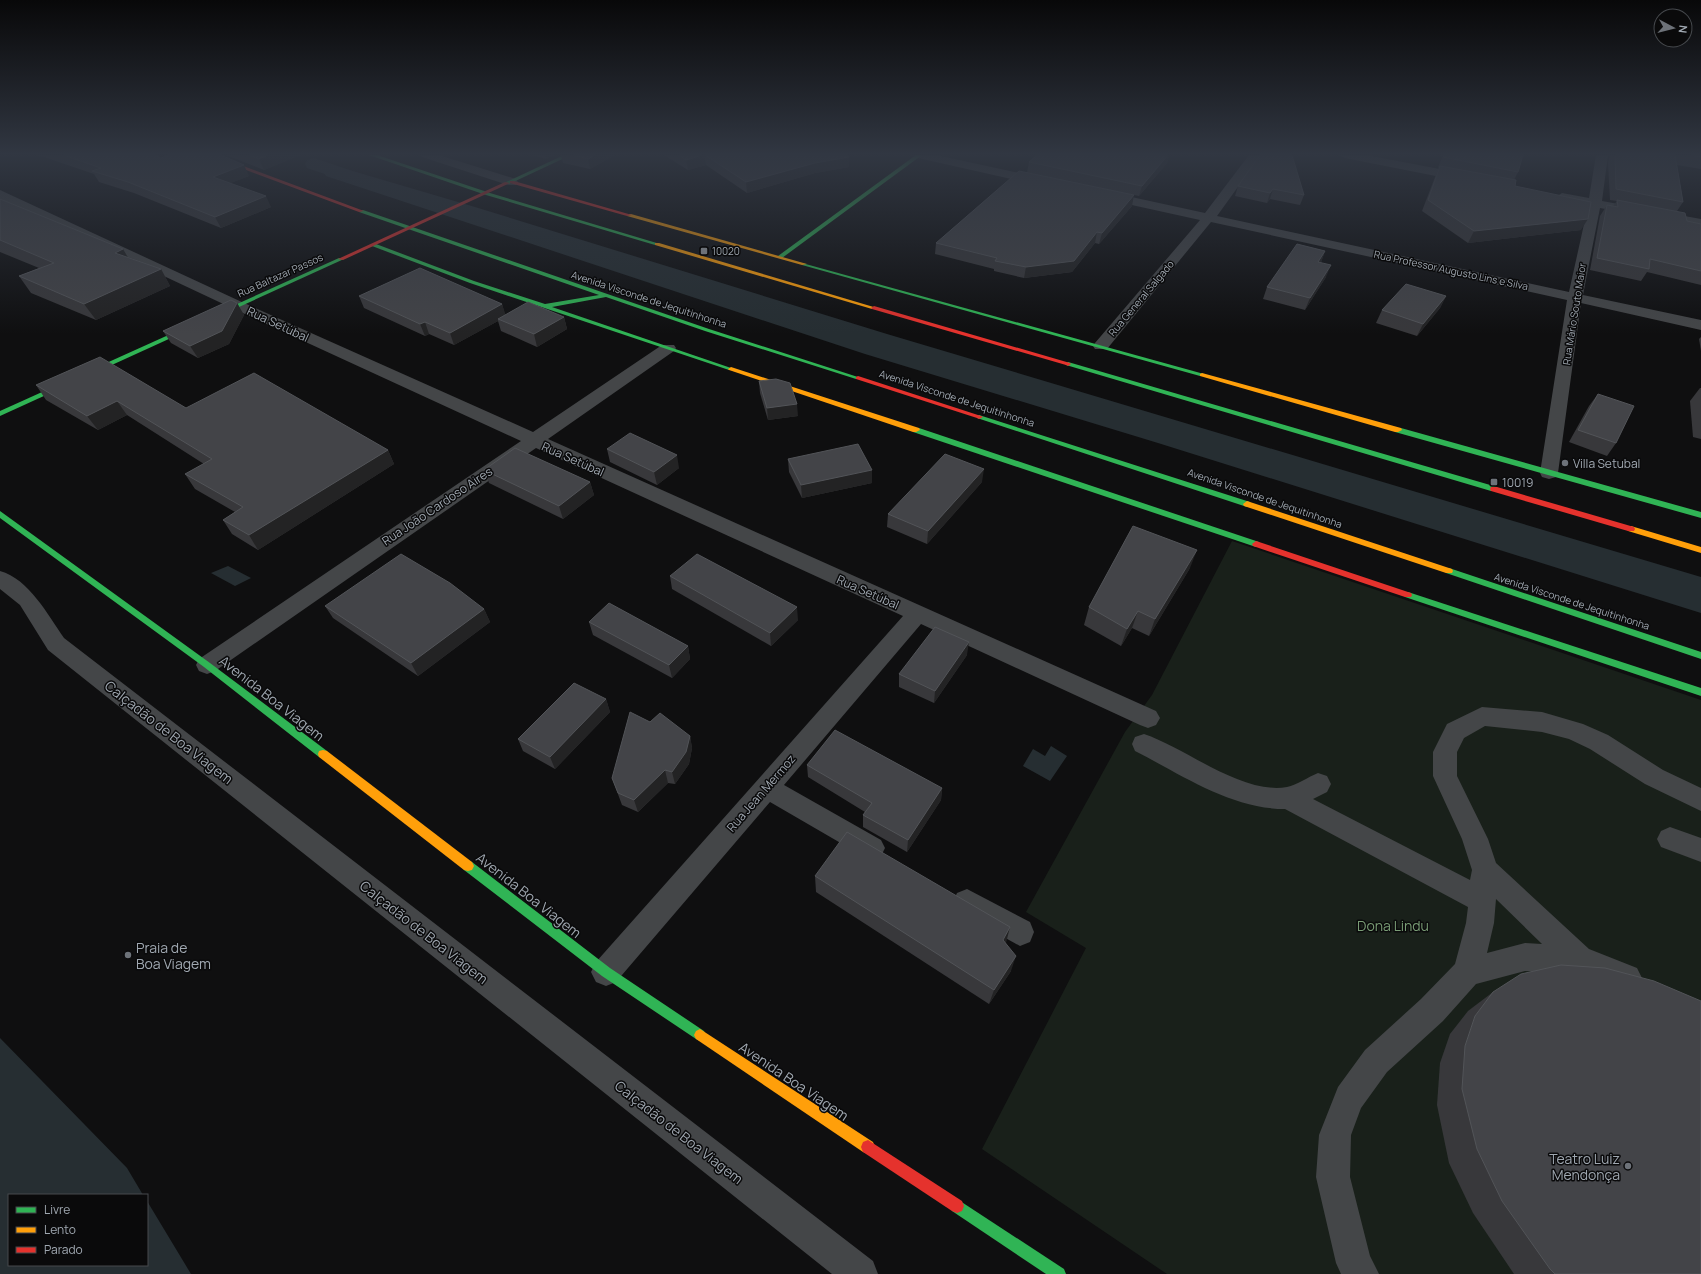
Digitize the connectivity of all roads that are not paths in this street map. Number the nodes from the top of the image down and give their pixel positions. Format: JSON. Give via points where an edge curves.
{"nodes":[{"id":1,"x":43,"y":214,"type":"edge"},
{"id":2,"x":369,"y":214,"type":"edge"},
{"id":3,"x":442,"y":214,"type":"edge"},
{"id":4,"x":558,"y":214,"type":"edge"},
{"id":5,"x":628,"y":214,"type":"edge"},
{"id":6,"x":839,"y":214,"type":"edge"},
{"id":7,"x":1197,"y":214,"type":"edge"},
{"id":8,"x":1211,"y":214,"type":"edge"},
{"id":9,"x":1593,"y":214,"type":"edge"},
{"id":10,"x":1656,"y":214,"type":"edge"},
{"id":11,"x":1209,"y":217,"type":"junction"},
{"id":12,"x":1701,"y":223,"type":"edge"},
{"id":13,"x":408,"y":229,"type":"junction"},
{"id":14,"x":374,"y":245,"type":"junction"},
{"id":15,"x":780,"y":257,"type":"junction"},
{"id":16,"x":605,"y":296,"type":"junction"},
{"id":17,"x":1575,"y":297,"type":"junction"},
{"id":18,"x":238,"y":306,"type":"junction"},
{"id":19,"x":546,"y":306,"type":"junction"},
{"id":20,"x":1701,"y":325,"type":"edge"},
{"id":21,"x":1101,"y":346,"type":"junction"},
{"id":22,"x":668,"y":348,"type":"junction"},
{"id":23,"x":0,"y":414,"type":"edge"},
{"id":24,"x":533,"y":441,"type":"junction"},
{"id":25,"x":1549,"y":473,"type":"junction"},
{"id":26,"x":0,"y":514,"type":"edge"},
{"id":27,"x":1701,"y":515,"type":"edge"},
{"id":28,"x":1701,"y":550,"type":"edge"},
{"id":29,"x":0,"y":578,"type":"edge"},
{"id":30,"x":917,"y":614,"type":"junction"},
{"id":31,"x":1701,"y":656,"type":"edge"},
{"id":32,"x":207,"y":665,"type":"junction"},
{"id":33,"x":1701,"y":692,"type":"edge"},
{"id":34,"x":1148,"y":718,"type":"dead end"},
{"id":35,"x":1144,"y":744,"type":"dead end"},
{"id":36,"x":1318,"y":784,"type":"dead end"},
{"id":37,"x":766,"y":788,"type":"junction"},
{"id":38,"x":1288,"y":798,"type":"junction"},
{"id":39,"x":1701,"y":800,"type":"edge"},
{"id":40,"x":1670,"y":839,"type":"dead end"},
{"id":41,"x":1701,"y":850,"type":"edge"},
{"id":42,"x":889,"y":858,"type":"edge"},
{"id":43,"x":1485,"y":870,"type":"junction"},
{"id":44,"x":944,"y":889,"type":"edge"},
{"id":45,"x":1481,"y":900,"type":"junction"},
{"id":46,"x":1020,"y":932,"type":"dead end"},
{"id":47,"x":1580,"y":960,"type":"junction"},
{"id":48,"x":606,"y":972,"type":"junction"},
{"id":49,"x":1467,"y":972,"type":"junction"},
{"id":50,"x":1653,"y":988,"type":"edge"},
{"id":51,"x":860,"y":1274,"type":"edge"},
{"id":52,"x":1059,"y":1274,"type":"edge"},
{"id":53,"x":1361,"y":1274,"type":"edge"}],
"edges":[{"from":1,"to":18,"type":"street","name":"Rua Setúbal"},
{"from":2,"to":13,"type":"main road","name":"Avenida Visconde de Jequitinhonha"},
{"from":3,"to":13,"type":"main road","name":"Rua Baltazar Passos"},
{"from":4,"to":28,"type":"main road"},
{"from":5,"to":15,"type":"main road"},
{"from":6,"to":15,"type":"main road"},
{"from":7,"to":11,"type":"street","name":"Rua Professor Augusto Lins e Silva"},
{"from":8,"to":11,"type":"street","name":"Rua General Salgado"},
{"from":9,"to":17,"type":"street","name":"Rua Mário Souto Maior"},
{"from":10,"to":12,"type":"street"},
{"from":11,"to":17,"type":"street","name":"Rua Professor Augusto Lins e Silva"},
{"from":11,"to":21,"type":"street","name":"Rua General Salgado"},
{"from":13,"to":14,"type":"main road","name":"Rua Baltazar Passos"},
{"from":13,"to":16,"type":"main road","name":"Avenida Visconde de Jequitinhonha"},
{"from":14,"to":18,"type":"main road","name":"Rua Baltazar Passos"},
{"from":14,"to":19,"type":"main road","via":[[472,282]]},
{"from":15,"to":21,"type":"main road"},
{"from":16,"to":19,"type":"main road"},
{"from":16,"to":31,"type":"main road","name":"Avenida Visconde de Jequitinhonha","via":[[1179,481]]},
{"from":17,"to":20,"type":"street","name":"Rua Professor Augusto Lins e Silva"},
{"from":17,"to":25,"type":"street","name":"Rua Mário Souto Maior"},
{"from":18,"to":23,"type":"main road","name":"Rua Baltazar Passos"},
{"from":18,"to":24,"type":"street","name":"Rua Setúbal"},
{"from":19,"to":22,"type":"main road"},
{"from":21,"to":25,"type":"main road"},
{"from":22,"to":24,"type":"street","name":"Rua João Cardoso Aires"},
{"from":22,"to":33,"type":"main road"},
{"from":24,"to":30,"type":"street","name":"Rua Setúbal"},
{"from":24,"to":32,"type":"street","name":"Rua João Cardoso Aires"},
{"from":25,"to":27,"type":"main road"},
{"from":26,"to":32,"type":"main road","name":"Avenida Boa Viagem"},
{"from":29,"to":51,"type":"street","name":"Calçadão de Boa Viagem","via":[[27,600],[56,644]]},
{"from":30,"to":34,"type":"street","name":"Rua Setúbal"},
{"from":30,"to":37,"type":"street","name":"Rua Jean Mermoz"},
{"from":32,"to":48,"type":"main road","name":"Avenida Boa Viagem"},
{"from":35,"to":38,"type":"street","via":[[1236,790],[1273,798]]},
{"from":36,"to":38,"type":"street"},
{"from":37,"to":42,"type":"street"},
{"from":37,"to":48,"type":"street","name":"Rua Jean Mermoz"},
{"from":38,"to":45,"type":"street"},
{"from":39,"to":43,"type":"street","via":[[1654,777],[1599,742],[1575,731],[1542,722],[1479,716],[1455,731],[1445,752],[1445,776],[1475,839]]},
{"from":40,"to":41,"type":"street"},
{"from":43,"to":45,"type":"street"},
{"from":43,"to":47,"type":"street"},
{"from":44,"to":46,"type":"street"},
{"from":45,"to":49,"type":"street","via":[[1480,923]]},
{"from":47,"to":49,"type":"street","via":[[1526,957]]},
{"from":47,"to":50,"type":"street"},
{"from":48,"to":52,"type":"main road","name":"Avenida Boa Viagem"},
{"from":49,"to":53,"type":"street","via":[[1432,1010],[1376,1061],[1349,1098],[1335,1135],[1333,1178],[1354,1263]]}]}
